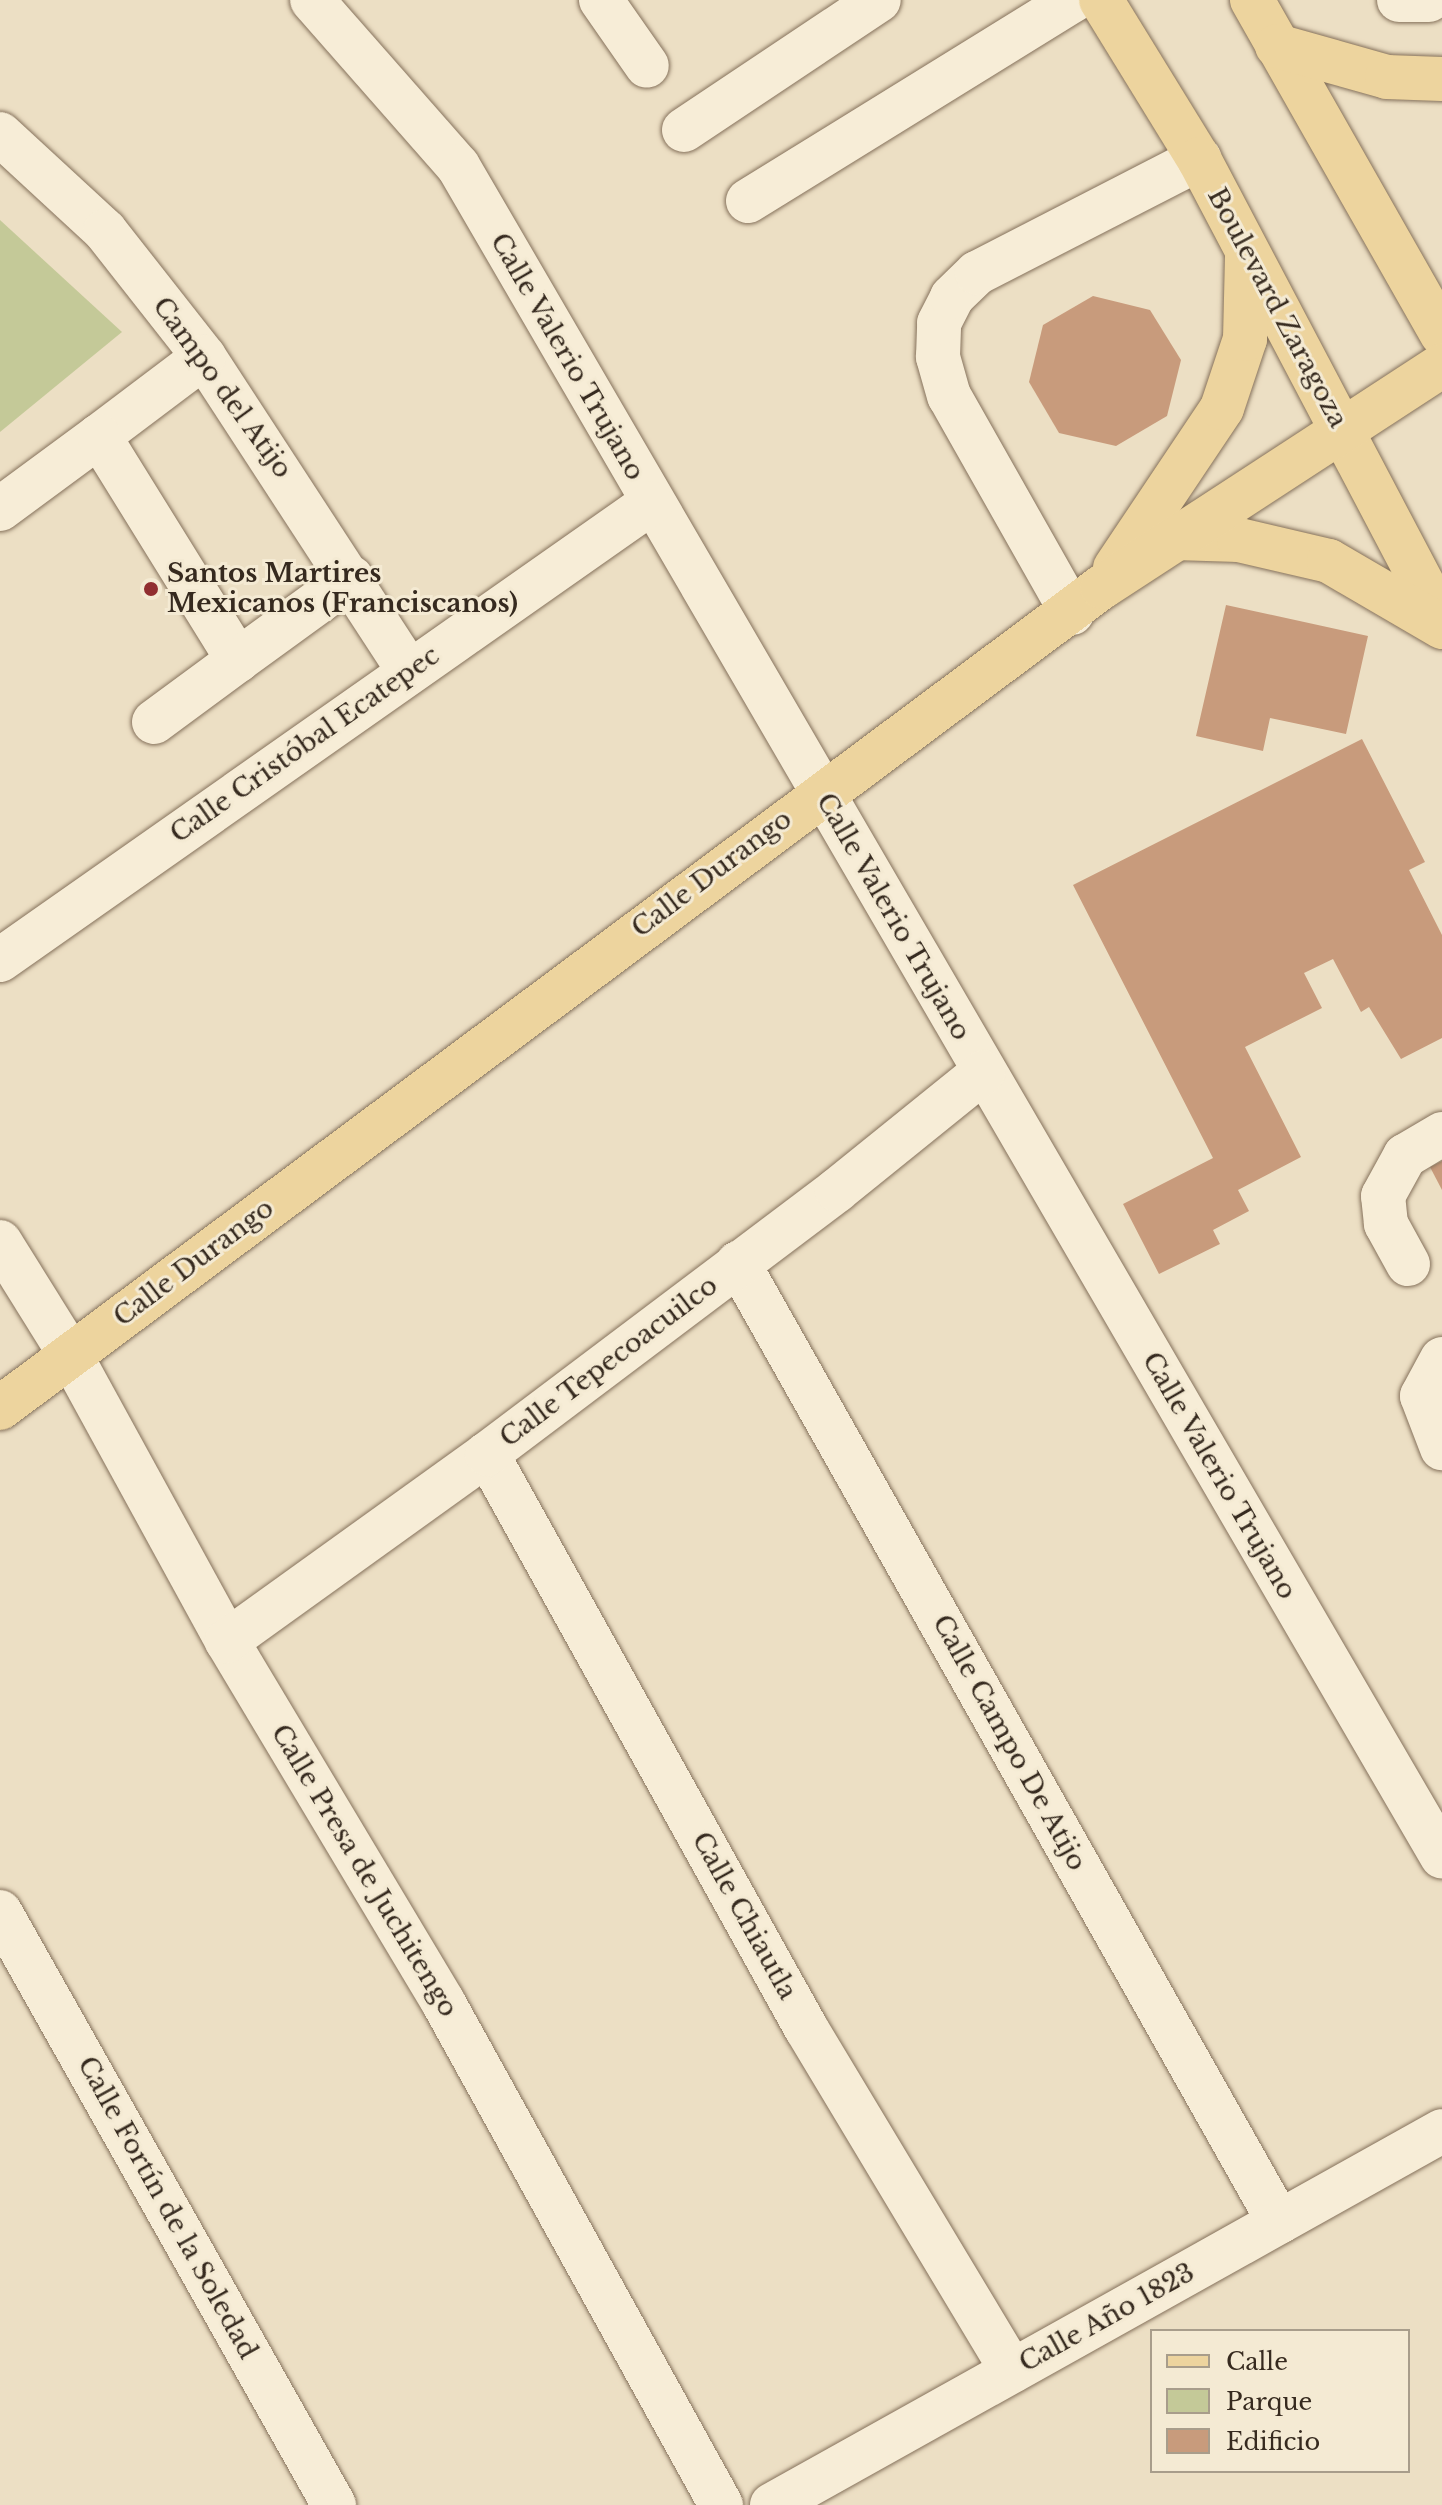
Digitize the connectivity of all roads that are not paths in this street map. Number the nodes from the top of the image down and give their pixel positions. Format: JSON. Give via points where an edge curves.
{"nodes":[{"id":1,"x":312,"y":0,"type":"edge"},
{"id":2,"x":601,"y":0,"type":"edge"},
{"id":3,"x":879,"y":0,"type":"edge"},
{"id":4,"x":1074,"y":0,"type":"edge"},
{"id":5,"x":1101,"y":0,"type":"edge"},
{"id":6,"x":1252,"y":0,"type":"edge"},
{"id":7,"x":1399,"y":0,"type":"edge"},
{"id":8,"x":1429,"y":0,"type":"edge"},
{"id":9,"x":1277,"y":46,"type":"junction"},
{"id":10,"x":647,"y":66,"type":"dead end"},
{"id":11,"x":1442,"y":79,"type":"edge"},
{"id":12,"x":684,"y":130,"type":"dead end"},
{"id":13,"x":0,"y":134,"type":"edge"},
{"id":14,"x":1199,"y":159,"type":"junction"},
{"id":15,"x":748,"y":201,"type":"dead end"},
{"id":16,"x":1247,"y":254,"type":"junction"},
{"id":17,"x":1442,"y":334,"type":"edge"},
{"id":18,"x":204,"y":357,"type":"junction"},
{"id":19,"x":1442,"y":365,"type":"edge"},
{"id":20,"x":1340,"y":428,"type":"junction"},
{"id":21,"x":99,"y":436,"type":"junction"},
{"id":22,"x":651,"y":503,"type":"junction"},
{"id":23,"x":0,"y":509,"type":"edge"},
{"id":24,"x":1175,"y":538,"type":"junction"},
{"id":25,"x":351,"y":578,"type":"junction"},
{"id":26,"x":1087,"y":600,"type":"junction"},
{"id":27,"x":1442,"y":624,"type":"edge"},
{"id":28,"x":238,"y":660,"type":"junction"},
{"id":29,"x":409,"y":671,"type":"junction"},
{"id":30,"x":154,"y":722,"type":"dead end"},
{"id":31,"x":822,"y":792,"type":"junction"},
{"id":32,"x":0,"y":960,"type":"edge"},
{"id":33,"x":983,"y":1072,"type":"junction"},
{"id":34,"x":1442,"y":1134,"type":"edge"},
{"id":35,"x":0,"y":1242,"type":"edge"},
{"id":36,"x":738,"y":1263,"type":"junction"},
{"id":37,"x":1408,"y":1264,"type":"dead end"},
{"id":38,"x":71,"y":1356,"type":"junction"},
{"id":39,"x":1442,"y":1359,"type":"edge"},
{"id":40,"x":0,"y":1408,"type":"edge"},
{"id":41,"x":1442,"y":1448,"type":"edge"},
{"id":42,"x":487,"y":1454,"type":"junction"},
{"id":43,"x":227,"y":1641,"type":"junction"},
{"id":44,"x":1442,"y":1857,"type":"edge"},
{"id":45,"x":0,"y":1912,"type":"edge"},
{"id":46,"x":1442,"y":2131,"type":"edge"},
{"id":47,"x":1279,"y":2222,"type":"junction"},
{"id":48,"x":1012,"y":2371,"type":"junction"},
{"id":49,"x":334,"y":2505,"type":"edge"},
{"id":50,"x":721,"y":2505,"type":"edge"},
{"id":51,"x":772,"y":2505,"type":"edge"}],
"edges":[{"from":1,"to":22,"type":"street","name":"Calle Valerio Trujano","via":[[458,166]]},
{"from":2,"to":10,"type":"street"},
{"from":3,"to":12,"type":"street"},
{"from":4,"to":15,"type":"street"},
{"from":5,"to":14,"type":"main road","name":"Boulevard Zaragoza"},
{"from":6,"to":9,"type":"main road"},
{"from":7,"to":8,"type":"street"},
{"from":9,"to":11,"type":"main road","via":[[1387,77]]},
{"from":9,"to":17,"type":"main road"},
{"from":13,"to":18,"type":"street","name":"Campo del Atijo","via":[[105,231]]},
{"from":14,"to":16,"type":"main road","name":"Boulevard Zaragoza"},
{"from":14,"to":26,"type":"street","via":[[977,273],[952,297],[939,323],[938,357],[949,396]]},
{"from":16,"to":20,"type":"main road","name":"Boulevard Zaragoza"},
{"from":16,"to":26,"type":"main road","via":[[1245,339],[1222,408]]},
{"from":18,"to":21,"type":"street"},
{"from":18,"to":25,"type":"street","name":"Campo del Atijo"},
{"from":19,"to":20,"type":"main road","name":"Calle Durango"},
{"from":20,"to":24,"type":"main road","name":"Calle Durango"},
{"from":20,"to":27,"type":"main road","name":"Boulevard Zaragoza"},
{"from":21,"to":23,"type":"street"},
{"from":21,"to":28,"type":"street"},
{"from":22,"to":29,"type":"street","name":"Calle Cristóbal Ecatepec"},
{"from":22,"to":31,"type":"street","name":"Calle Valerio Trujano"},
{"from":24,"to":26,"type":"main road","name":"Calle Durango"},
{"from":24,"to":27,"type":"main road","via":[[1239,540],[1329,561]]},
{"from":25,"to":28,"type":"street"},
{"from":25,"to":29,"type":"street","name":"Campo del Atijo"},
{"from":26,"to":31,"type":"main road","name":"Calle Durango"},
{"from":28,"to":30,"type":"street"},
{"from":29,"to":32,"type":"street","name":"Calle Cristóbal Ecatepec"},
{"from":31,"to":33,"type":"street","name":"Calle Valerio Trujano"},
{"from":31,"to":38,"type":"main road","name":"Calle Durango"},
{"from":33,"to":36,"type":"street","name":"Calle Tepecoacuilco"},
{"from":33,"to":44,"type":"street","name":"Calle Valerio Trujano"},
{"from":34,"to":37,"type":"street","via":[[1405,1156],[1383,1196],[1386,1224]]},
{"from":35,"to":38,"type":"street","name":"Calle Presa de Juchitengo"},
{"from":36,"to":42,"type":"street","name":"Calle Tepecoacuilco"},
{"from":36,"to":47,"type":"street","name":"Calle Campo De Atijo"},
{"from":38,"to":40,"type":"main road","name":"Calle Durango"},
{"from":38,"to":43,"type":"street","name":"Calle Presa de Juchitengo"},
{"from":39,"to":41,"type":"street","via":[[1422,1396]]},
{"from":42,"to":43,"type":"street","name":"Calle Tepecoacuilco"},
{"from":42,"to":48,"type":"street","name":"Calle Chiautla","via":[[806,2028]]},
{"from":43,"to":50,"type":"street","name":"Calle Presa de Juchitengo","via":[[443,2002]]},
{"from":45,"to":49,"type":"street","name":"Calle Fortín de la Soledad"},
{"from":46,"to":47,"type":"street","name":"Calle Año 1823"},
{"from":47,"to":48,"type":"street","name":"Calle Año 1823"},
{"from":48,"to":51,"type":"street","name":"Calle Año 1823"}]}
